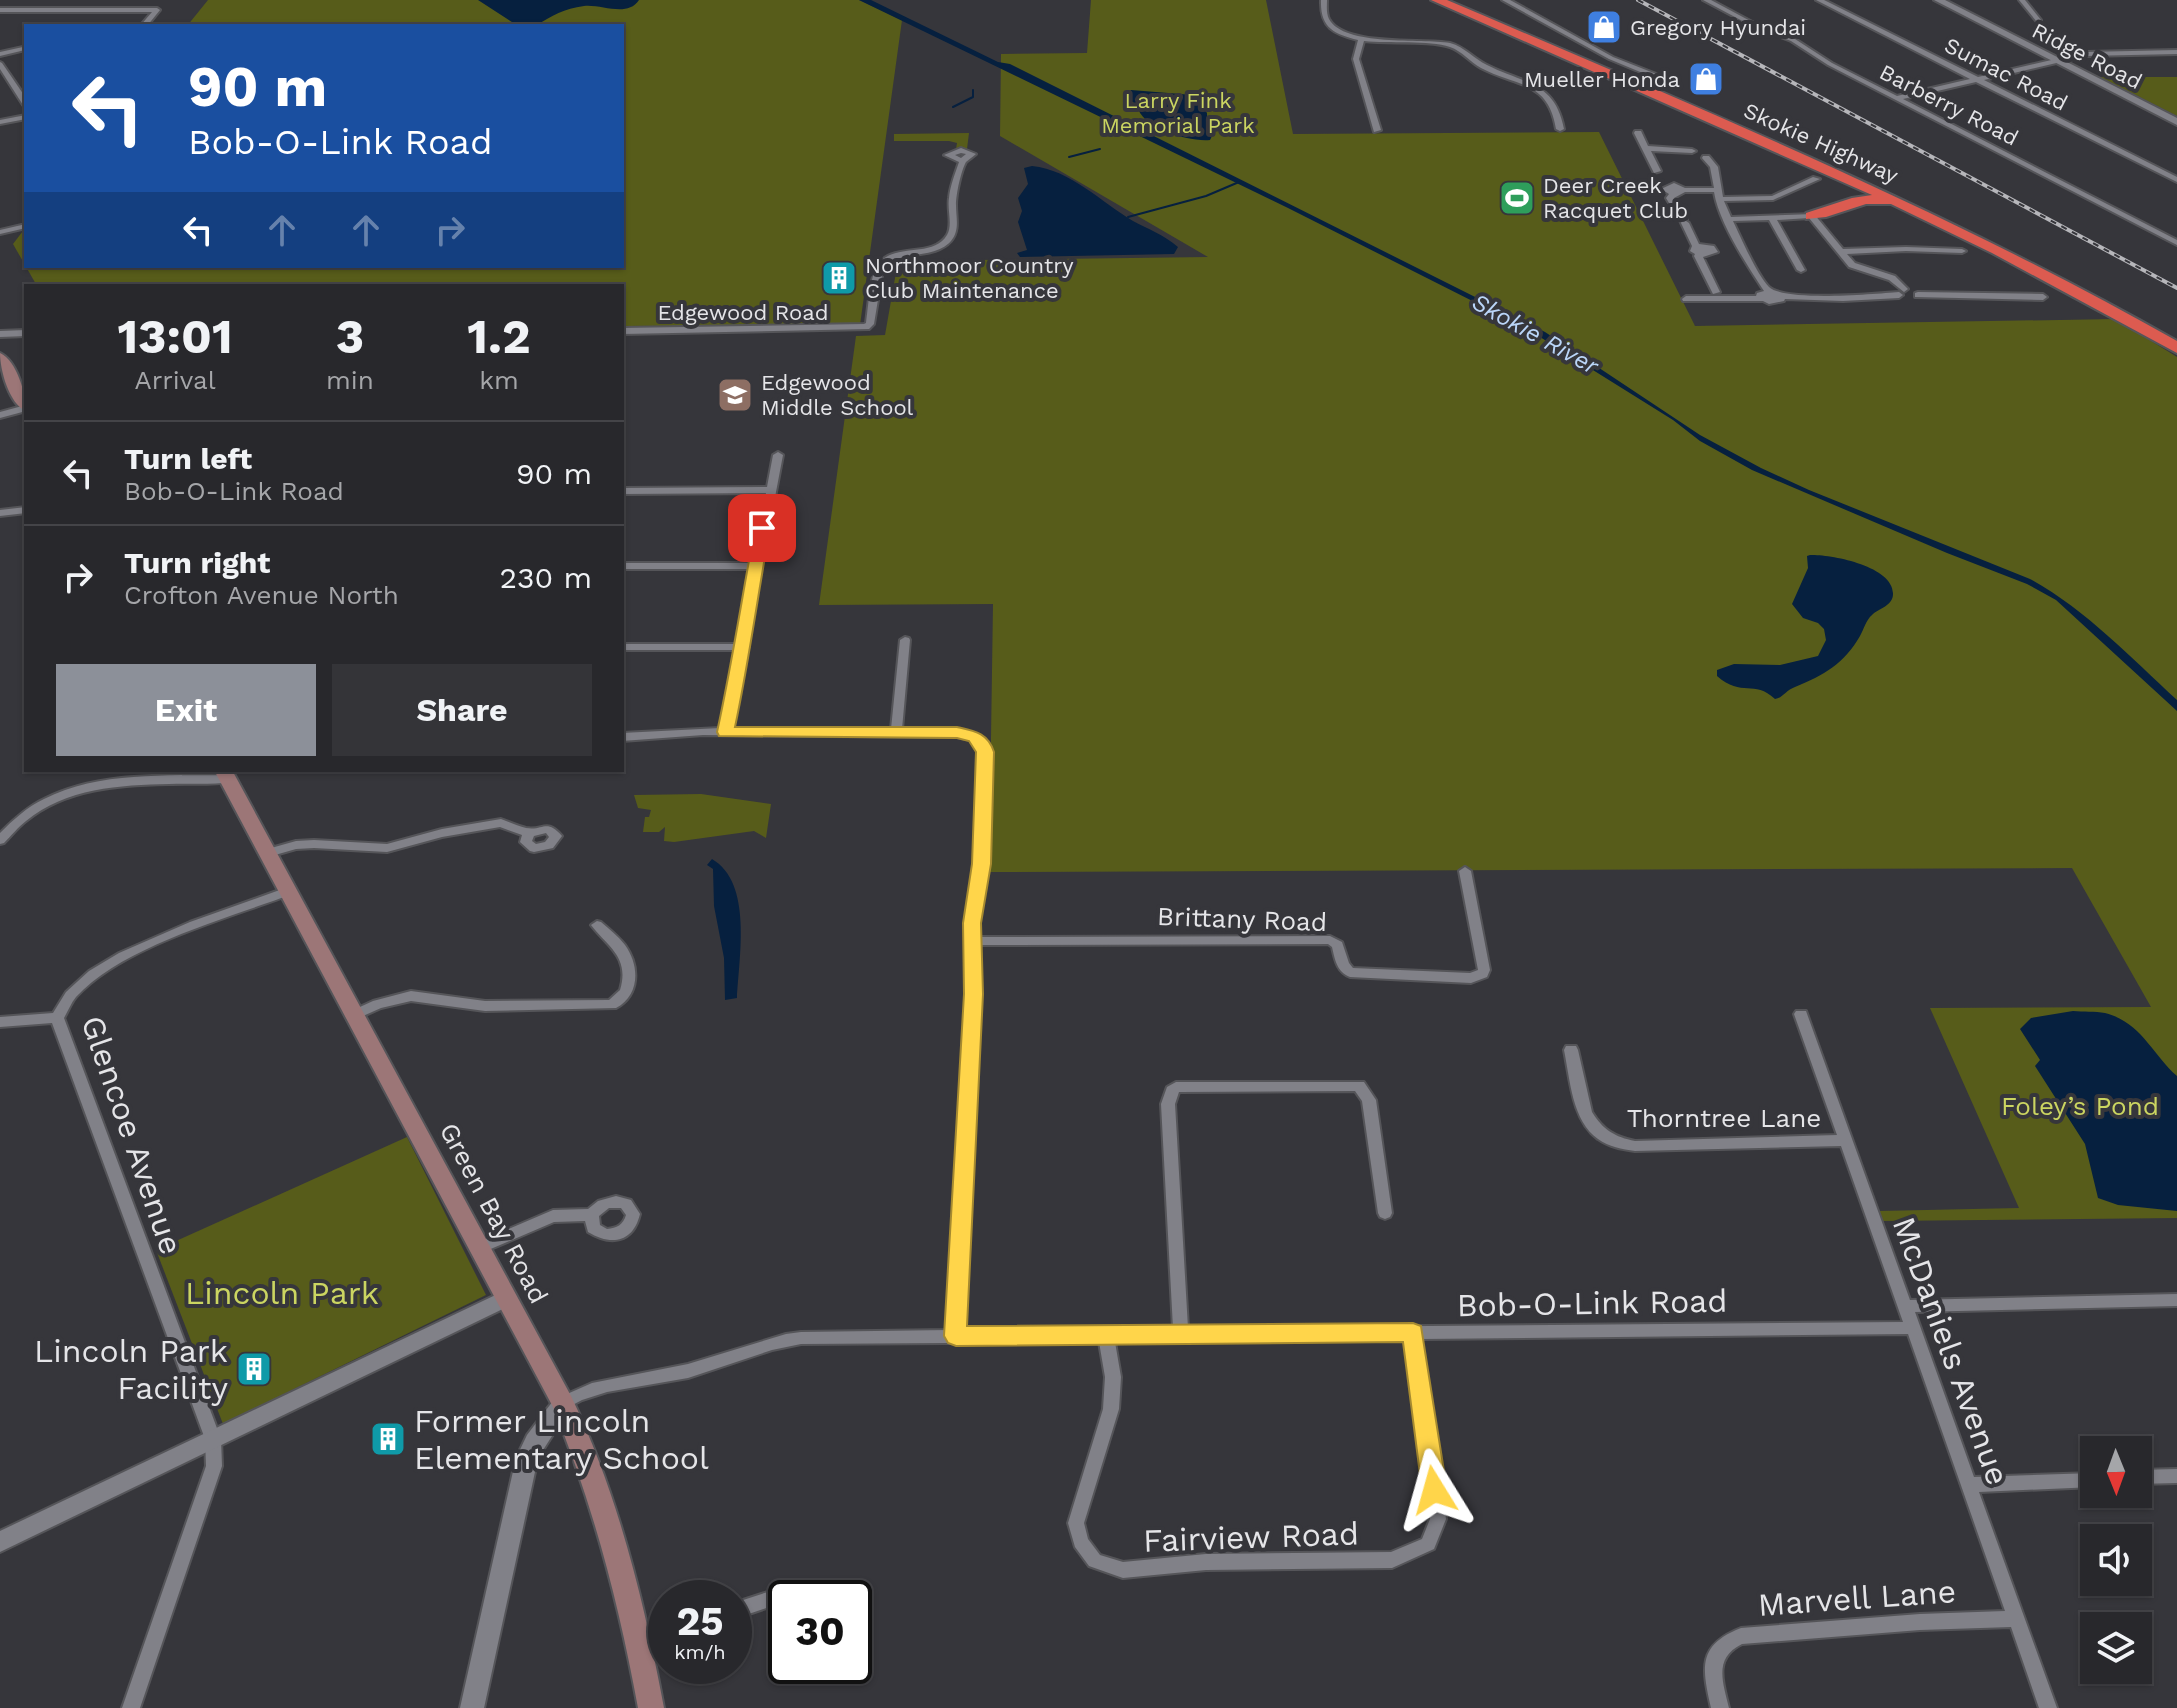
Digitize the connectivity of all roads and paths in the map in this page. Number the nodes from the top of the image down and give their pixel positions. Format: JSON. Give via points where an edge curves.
{"nodes":[{"id":1,"x":1324,"y":0,"type":"edge"},
{"id":2,"x":1430,"y":0,"type":"edge"},
{"id":3,"x":1437,"y":0,"type":"edge"},
{"id":4,"x":1451,"y":0,"type":"edge"},
{"id":5,"x":1470,"y":0,"type":"edge"},
{"id":6,"x":1505,"y":0,"type":"edge"},
{"id":7,"x":1706,"y":0,"type":"edge"},
{"id":8,"x":1819,"y":0,"type":"edge"},
{"id":9,"x":1938,"y":0,"type":"edge"},
{"id":10,"x":2022,"y":0,"type":"edge"},
{"id":11,"x":0,"y":10,"type":"edge"},
{"id":12,"x":1477,"y":17,"type":"junction"},
{"id":13,"x":2039,"y":21,"type":"dead end"},
{"id":14,"x":145,"y":24,"type":"edge"},
{"id":15,"x":1361,"y":41,"type":"junction"},
{"id":16,"x":23,"y":49,"type":"dead end"},
{"id":17,"x":2177,"y":52,"type":"edge"},
{"id":18,"x":0,"y":54,"type":"edge"},
{"id":19,"x":2056,"y":60,"type":"junction"},
{"id":20,"x":0,"y":64,"type":"edge"},
{"id":21,"x":1629,"y":77,"type":"junction"},
{"id":22,"x":1660,"y":77,"type":"dead end"},
{"id":23,"x":1978,"y":79,"type":"junction"},
{"id":24,"x":1897,"y":98,"type":"junction"},
{"id":25,"x":24,"y":100,"type":"edge"},
{"id":26,"x":24,"y":117,"type":"edge"},
{"id":27,"x":0,"y":122,"type":"edge"},
{"id":28,"x":2177,"y":122,"type":"edge"},
{"id":29,"x":1560,"y":129,"type":"dead end"},
{"id":30,"x":1377,"y":130,"type":"dead end"},
{"id":31,"x":1638,"y":133,"type":"dead end"},
{"id":32,"x":1646,"y":151,"type":"junction"},
{"id":33,"x":963,"y":160,"type":"dead end"},
{"id":34,"x":1842,"y":175,"type":"junction"},
{"id":35,"x":1816,"y":179,"type":"dead end"},
{"id":36,"x":2177,"y":180,"type":"edge"},
{"id":37,"x":1669,"y":190,"type":"junction"},
{"id":38,"x":1718,"y":195,"type":"junction"},
{"id":39,"x":1728,"y":216,"type":"junction"},
{"id":40,"x":1811,"y":216,"type":"junction"},
{"id":41,"x":1772,"y":218,"type":"junction"},
{"id":42,"x":24,"y":226,"type":"edge"},
{"id":43,"x":0,"y":232,"type":"edge"},
{"id":44,"x":2177,"y":243,"type":"edge"},
{"id":45,"x":1742,"y":249,"type":"junction"},
{"id":46,"x":1698,"y":250,"type":"junction"},
{"id":47,"x":1962,"y":251,"type":"dead end"},
{"id":48,"x":1841,"y":252,"type":"junction"},
{"id":49,"x":1801,"y":270,"type":"dead end"},
{"id":50,"x":2059,"y":281,"type":"junction"},
{"id":51,"x":1716,"y":292,"type":"dead end"},
{"id":52,"x":1901,"y":292,"type":"junction"},
{"id":53,"x":1765,"y":294,"type":"junction"},
{"id":54,"x":2043,"y":297,"type":"dead end"},
{"id":55,"x":1686,"y":299,"type":"dead end"},
{"id":56,"x":624,"y":331,"type":"edge"},
{"id":57,"x":24,"y":333,"type":"edge"},
{"id":58,"x":0,"y":334,"type":"edge"},
{"id":59,"x":2177,"y":338,"type":"edge"},
{"id":60,"x":2177,"y":348,"type":"edge"},
{"id":61,"x":0,"y":357,"type":"edge"},
{"id":62,"x":24,"y":404,"type":"edge"},
{"id":63,"x":24,"y":409,"type":"edge"},
{"id":64,"x":0,"y":415,"type":"edge"},
{"id":65,"x":778,"y":455,"type":"dead end"},
{"id":66,"x":770,"y":490,"type":"junction"},
{"id":67,"x":624,"y":491,"type":"edge"},
{"id":68,"x":24,"y":510,"type":"edge"},
{"id":69,"x":0,"y":513,"type":"edge"},
{"id":70,"x":624,"y":566,"type":"edge"},
{"id":71,"x":755,"y":566,"type":"junction"},
{"id":72,"x":905,"y":640,"type":"dead end"},
{"id":73,"x":624,"y":647,"type":"edge"},
{"id":74,"x":744,"y":647,"type":"junction"},
{"id":75,"x":725,"y":732,"type":"junction"},
{"id":76,"x":896,"y":733,"type":"junction"},
{"id":77,"x":624,"y":737,"type":"edge"},
{"id":78,"x":225,"y":774,"type":"edge"},
{"id":79,"x":529,"y":833,"type":"dead end"},
{"id":80,"x":0,"y":840,"type":"edge"},
{"id":81,"x":268,"y":853,"type":"junction"},
{"id":82,"x":1465,"y":871,"type":"dead end"},
{"id":83,"x":288,"y":891,"type":"junction"},
{"id":84,"x":597,"y":925,"type":"dead end"},
{"id":85,"x":973,"y":941,"type":"junction"},
{"id":86,"x":1801,"y":1014,"type":"dead end"},
{"id":87,"x":354,"y":1015,"type":"junction"},
{"id":88,"x":57,"y":1018,"type":"junction"},
{"id":89,"x":0,"y":1022,"type":"edge"},
{"id":90,"x":1571,"y":1050,"type":"dead end"},
{"id":91,"x":1846,"y":1140,"type":"junction"},
{"id":92,"x":1385,"y":1213,"type":"dead end"},
{"id":93,"x":592,"y":1215,"type":"dead end"},
{"id":94,"x":479,"y":1248,"type":"junction"},
{"id":95,"x":506,"y":1298,"type":"junction"},
{"id":96,"x":2177,"y":1300,"type":"edge"},
{"id":97,"x":1905,"y":1306,"type":"junction"},
{"id":98,"x":1913,"y":1328,"type":"junction"},
{"id":99,"x":1413,"y":1333,"type":"junction"},
{"id":100,"x":1181,"y":1335,"type":"junction"},
{"id":101,"x":956,"y":1336,"type":"junction"},
{"id":102,"x":1106,"y":1336,"type":"junction"},
{"id":103,"x":563,"y":1403,"type":"junction"},
{"id":104,"x":213,"y":1439,"type":"junction"},
{"id":105,"x":2177,"y":1476,"type":"edge"},
{"id":106,"x":2152,"y":1477,"type":"edge"},
{"id":107,"x":2080,"y":1481,"type":"edge"},
{"id":108,"x":1968,"y":1485,"type":"junction"},
{"id":109,"x":0,"y":1542,"type":"edge"},
{"id":110,"x":2016,"y":1619,"type":"junction"},
{"id":111,"x":648,"y":1639,"type":"edge"},
{"id":112,"x":639,"y":1642,"type":"junction"},
{"id":113,"x":131,"y":1708,"type":"edge"},
{"id":114,"x":472,"y":1708,"type":"edge"},
{"id":115,"x":651,"y":1708,"type":"edge"},
{"id":116,"x":1720,"y":1708,"type":"edge"},
{"id":117,"x":2048,"y":1708,"type":"edge"}],
"edges":[{"from":1,"to":15,"type":"street","via":[[1328,23]]},
{"from":2,"to":12,"type":"highway"},
{"from":3,"to":12,"type":"highway","name":"Skokie Highway"},
{"from":4,"to":21,"type":"highway","name":"Skokie Highway"},
{"from":5,"to":21,"type":"highway"},
{"from":6,"to":22,"type":"street","via":[[1611,58]]},
{"from":7,"to":24,"type":"street","name":"Barberry Road","via":[[1793,40]]},
{"from":8,"to":23,"type":"street","name":"Sumac Road"},
{"from":9,"to":19,"type":"street","name":"Ridge Road"},
{"from":10,"to":13,"type":"street"},
{"from":11,"to":14,"type":"street","via":[[157,10]]},
{"from":12,"to":34,"type":"highway","name":"Skokie Highway"},
{"from":15,"to":29,"type":"street","via":[[1440,42],[1460,48],[1486,67],[1539,88],[1555,107]]},
{"from":15,"to":30,"type":"street","via":[[1356,59]]},
{"from":16,"to":18,"type":"street"},
{"from":17,"to":19,"type":"street","via":[[2094,53]]},
{"from":19,"to":23,"type":"street"},
{"from":19,"to":28,"type":"street","name":"Ridge Road"},
{"from":20,"to":25,"type":"street"},
{"from":21,"to":59,"type":"highway","name":"Skokie Highway","via":[[1958,221]]},
{"from":23,"to":24,"type":"street"},
{"from":23,"to":36,"type":"street","name":"Sumac Road"},
{"from":24,"to":44,"type":"street","name":"Barberry Road"},
{"from":26,"to":27,"type":"street"},
{"from":31,"to":32,"type":"street"},
{"from":32,"to":37,"type":"street"},
{"from":32,"to":38,"type":"street","via":[[1692,151],[1706,158],[1714,167]]},
{"from":33,"to":56,"type":"street","name":"Edgewood Road","via":[[952,194],[949,239],[935,248],[883,261],[870,324],[863,328]]},
{"from":34,"to":40,"type":"highway","via":[[1858,191]]},
{"from":34,"to":50,"type":"highway","name":"Skokie Highway"},
{"from":35,"to":38,"type":"street","via":[[1773,198]]},
{"from":37,"to":38,"type":"street"},
{"from":37,"to":46,"type":"street"},
{"from":38,"to":39,"type":"street"},
{"from":39,"to":41,"type":"street"},
{"from":39,"to":45,"type":"street"},
{"from":40,"to":41,"type":"street"},
{"from":40,"to":48,"type":"street"},
{"from":40,"to":50,"type":"highway","via":[[1875,198]]},
{"from":41,"to":49,"type":"street"},
{"from":42,"to":43,"type":"street"},
{"from":45,"to":46,"type":"street","via":[[1713,249],[1713,254]]},
{"from":45,"to":53,"type":"street"},
{"from":46,"to":51,"type":"street"},
{"from":47,"to":48,"type":"street"},
{"from":48,"to":52,"type":"street","via":[[1852,265],[1892,278]]},
{"from":50,"to":60,"type":"highway","name":"Skokie Highway"},
{"from":52,"to":53,"type":"street","via":[[1841,298]]},
{"from":52,"to":54,"type":"street","via":[[1913,299]]},
{"from":53,"to":55,"type":"street"},
{"from":57,"to":58,"type":"street"},
{"from":61,"to":62,"type":"main road"},
{"from":63,"to":64,"type":"street"},
{"from":65,"to":66,"type":"street"},
{"from":66,"to":67,"type":"street"},
{"from":66,"to":71,"type":"street"},
{"from":68,"to":69,"type":"street"},
{"from":70,"to":71,"type":"street"},
{"from":71,"to":74,"type":"street"},
{"from":72,"to":76,"type":"street"},
{"from":73,"to":74,"type":"street"},
{"from":74,"to":75,"type":"street"},
{"from":75,"to":76,"type":"street"},
{"from":75,"to":77,"type":"street"},
{"from":76,"to":85,"type":"street","via":[[957,733],[978,739],[985,752],[982,864]]},
{"from":78,"to":80,"type":"street","via":[[84,788],[37,808]]},
{"from":78,"to":81,"type":"main road","name":"Green Bay Road"},
{"from":79,"to":81,"type":"street","via":[[501,823],[387,848],[314,844]]},
{"from":81,"to":83,"type":"main road","name":"Green Bay Road"},
{"from":82,"to":85,"type":"street","name":"Brittany Road","via":[[1484,970],[1471,978],[1350,972],[1338,945],[1330,940]]},
{"from":83,"to":87,"type":"main road","name":"Green Bay Road"},
{"from":83,"to":88,"type":"street","name":"Glencoe Avenue","via":[[113,960],[66,998]]},
{"from":84,"to":87,"type":"street","via":[[626,957],[628,990],[611,1005],[485,1006],[411,996]]},
{"from":85,"to":101,"type":"street"},
{"from":86,"to":91,"type":"street","name":"McDaniels Avenue"},
{"from":87,"to":94,"type":"main road","name":"Green Bay Road"},
{"from":88,"to":89,"type":"street"},
{"from":88,"to":104,"type":"street","name":"Glencoe Avenue"},
{"from":90,"to":91,"type":"street","name":"Thorntree Lane","via":[[1588,1122],[1598,1134],[1622,1145]]},
{"from":91,"to":97,"type":"street","name":"McDaniels Avenue"},
{"from":92,"to":100,"type":"street","via":[[1369,1100],[1359,1086],[1176,1087],[1168,1104]]},
{"from":93,"to":94,"type":"street","via":[[553,1216]]},
{"from":94,"to":95,"type":"main road","name":"Green Bay Road"},
{"from":95,"to":103,"type":"main road","name":"Green Bay Road"},
{"from":95,"to":104,"type":"street"},
{"from":96,"to":97,"type":"street"},
{"from":97,"to":98,"type":"street","name":"McDaniels Avenue"},
{"from":98,"to":99,"type":"street","name":"Bob-O-Link Road"},
{"from":98,"to":108,"type":"street","name":"McDaniels Avenue"},
{"from":99,"to":100,"type":"street","name":"Bob-O-Link Road"},
{"from":99,"to":102,"type":"street","name":"Fairview Road","via":[[1438,1519],[1423,1548],[1392,1560],[1206,1562],[1123,1570],[1106,1567],[1087,1554],[1076,1523],[1113,1397]]},
{"from":100,"to":102,"type":"street","name":"Bob-O-Link Road"},
{"from":101,"to":102,"type":"street","name":"Bob-O-Link Road"},
{"from":101,"to":103,"type":"street","name":"Bob-O-Link Road","via":[[787,1340]]},
{"from":103,"to":112,"type":"main road","name":"Green Bay Road","via":[[606,1517]]},
{"from":103,"to":114,"type":"street","via":[[527,1458]]},
{"from":104,"to":109,"type":"street"},
{"from":104,"to":113,"type":"street","name":"Glencoe Avenue","via":[[214,1466]]},
{"from":105,"to":106,"type":"street"},
{"from":107,"to":108,"type":"street"},
{"from":108,"to":110,"type":"street","name":"McDaniels Avenue"},
{"from":110,"to":116,"type":"street","name":"Marvell Lane","via":[[1741,1636],[1716,1653],[1712,1675]]},
{"from":110,"to":117,"type":"street","name":"McDaniels Avenue"},
{"from":111,"to":112,"type":"street"},
{"from":112,"to":115,"type":"main road","name":"Green Bay Road"}]}
